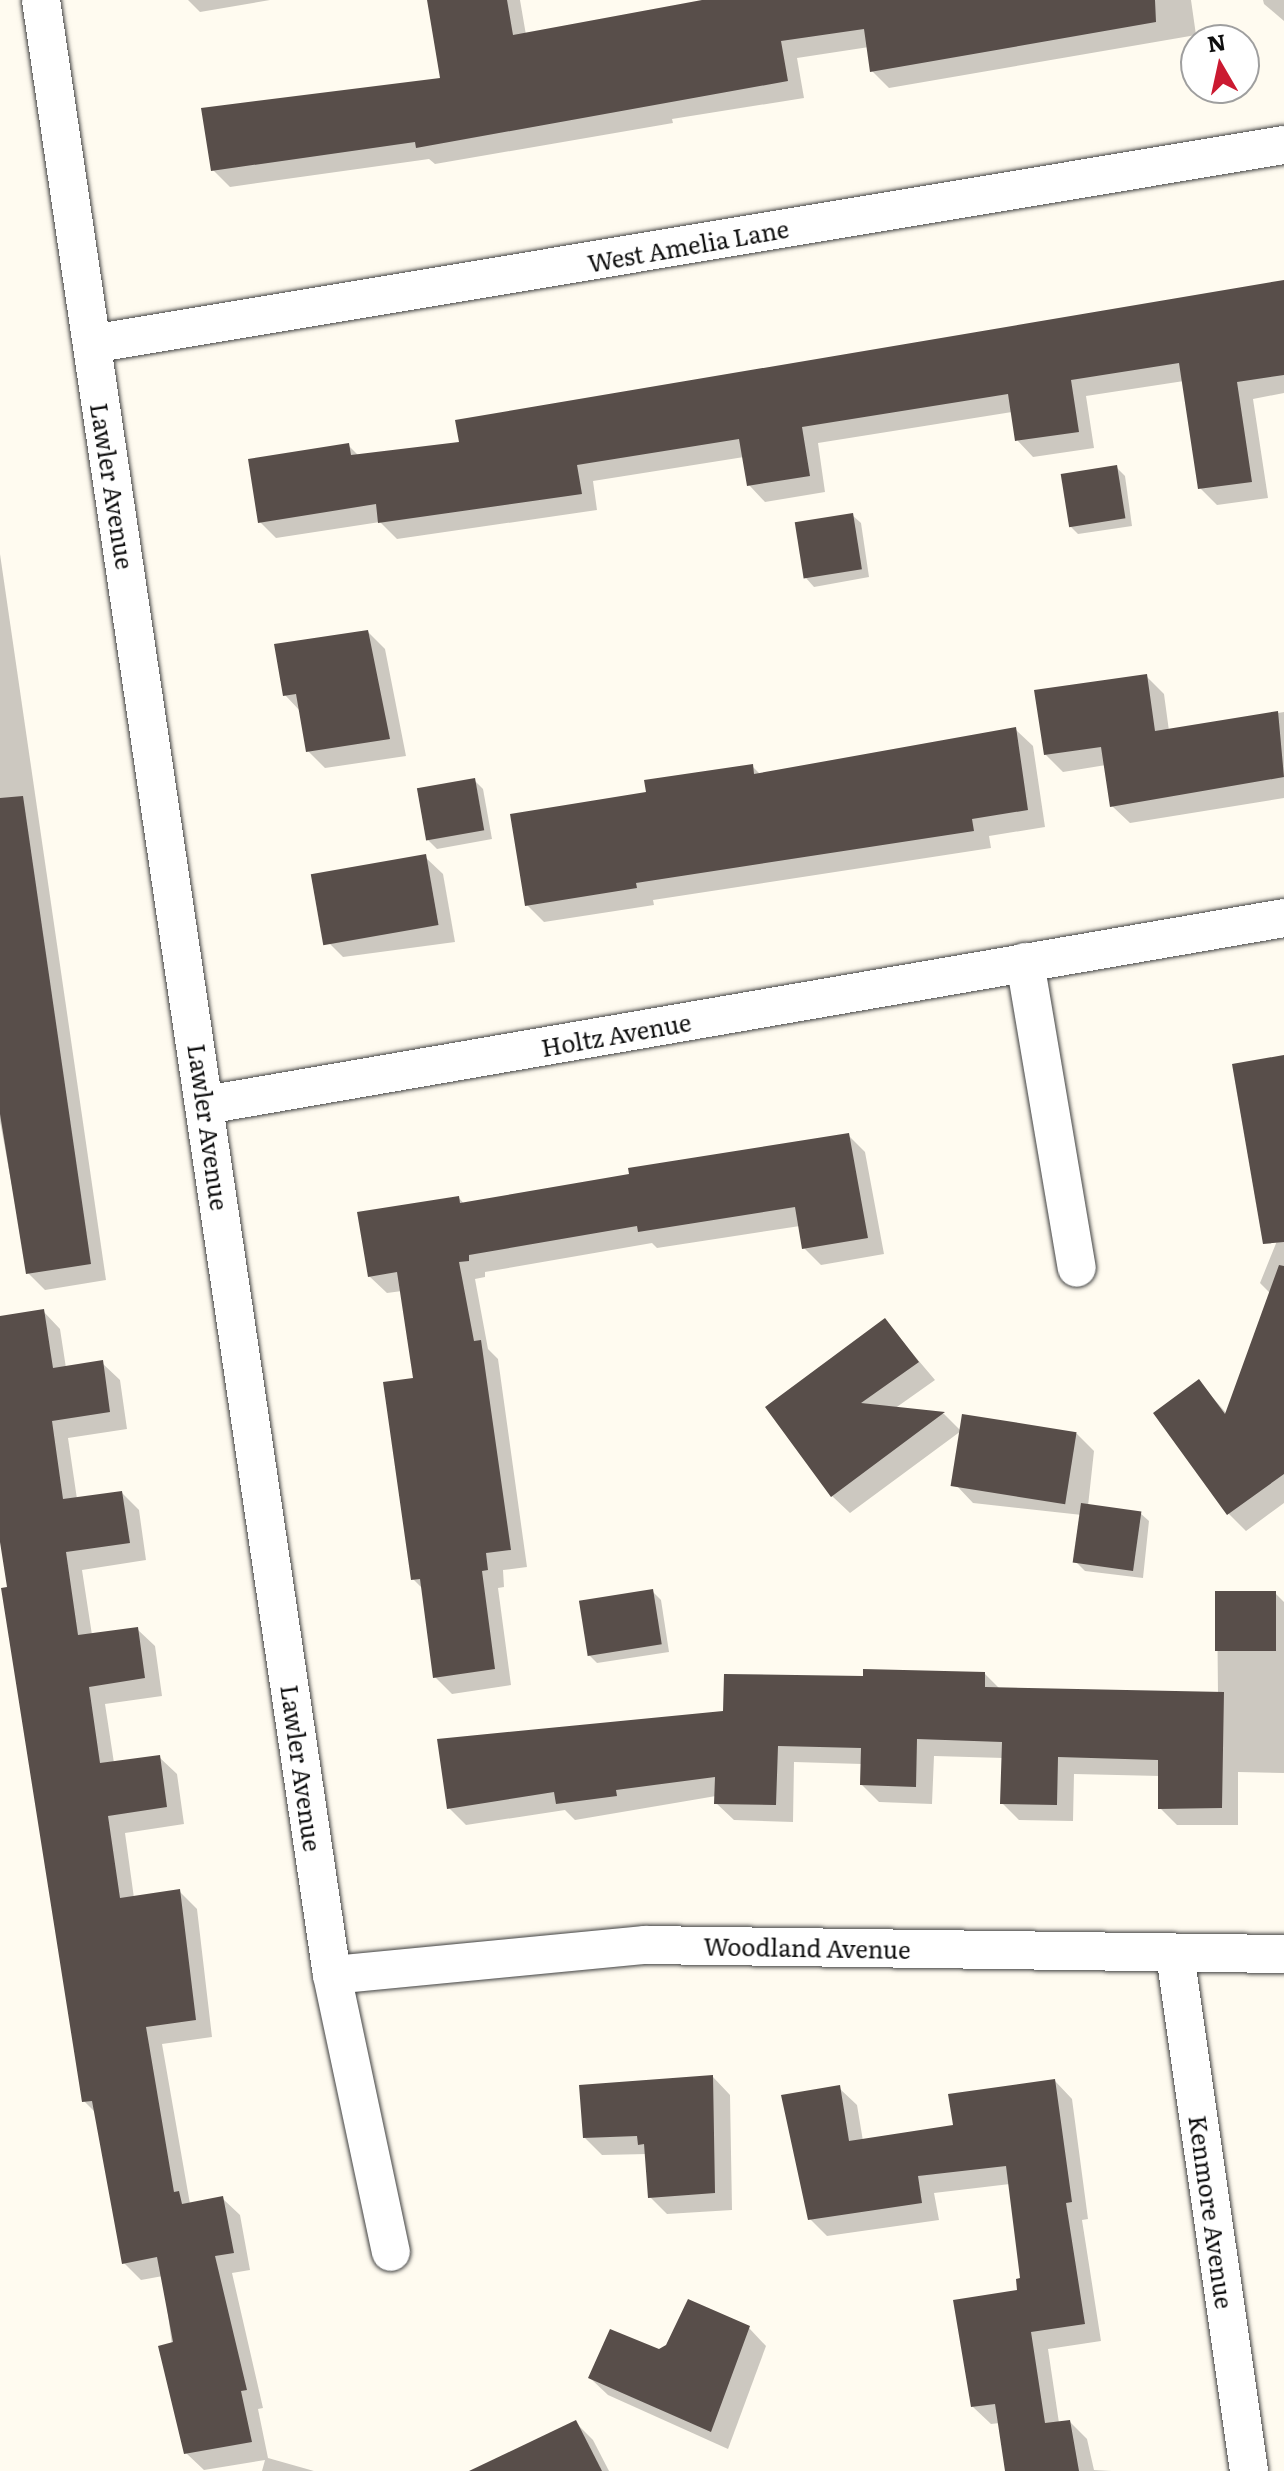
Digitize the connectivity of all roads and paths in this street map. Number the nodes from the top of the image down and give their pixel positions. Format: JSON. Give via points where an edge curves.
{"nodes":[{"id":1,"x":41,"y":0,"type":"edge"},
{"id":2,"x":1284,"y":145,"type":"edge"},
{"id":3,"x":92,"y":344,"type":"junction"},
{"id":4,"x":1284,"y":918,"type":"edge"},
{"id":5,"x":1025,"y":962,"type":"junction"},
{"id":6,"x":206,"y":1105,"type":"junction"},
{"id":7,"x":1077,"y":1268,"type":"dead end"},
{"id":8,"x":1175,"y":1954,"type":"junction"},
{"id":9,"x":1284,"y":1954,"type":"edge"},
{"id":10,"x":332,"y":1975,"type":"junction"},
{"id":11,"x":391,"y":2252,"type":"dead end"},
{"id":12,"x":1249,"y":2471,"type":"edge"}],
"edges":[{"from":1,"to":3,"type":"street","name":"Lawler Avenue"},
{"from":2,"to":3,"type":"street","name":"West Amelia Lane"},
{"from":3,"to":6,"type":"street","name":"Lawler Avenue"},
{"from":4,"to":5,"type":"street","name":"Holtz Avenue"},
{"from":5,"to":6,"type":"street","name":"Holtz Avenue"},
{"from":5,"to":7,"type":"street"},
{"from":6,"to":10,"type":"street","name":"Lawler Avenue"},
{"from":8,"to":9,"type":"street","name":"Woodland Avenue"},
{"from":8,"to":10,"type":"street","name":"Woodland Avenue","via":[[645,1945]]},
{"from":8,"to":12,"type":"street","name":"Kenmore Avenue"},
{"from":10,"to":11,"type":"street","name":"Lawler Avenue"}]}
